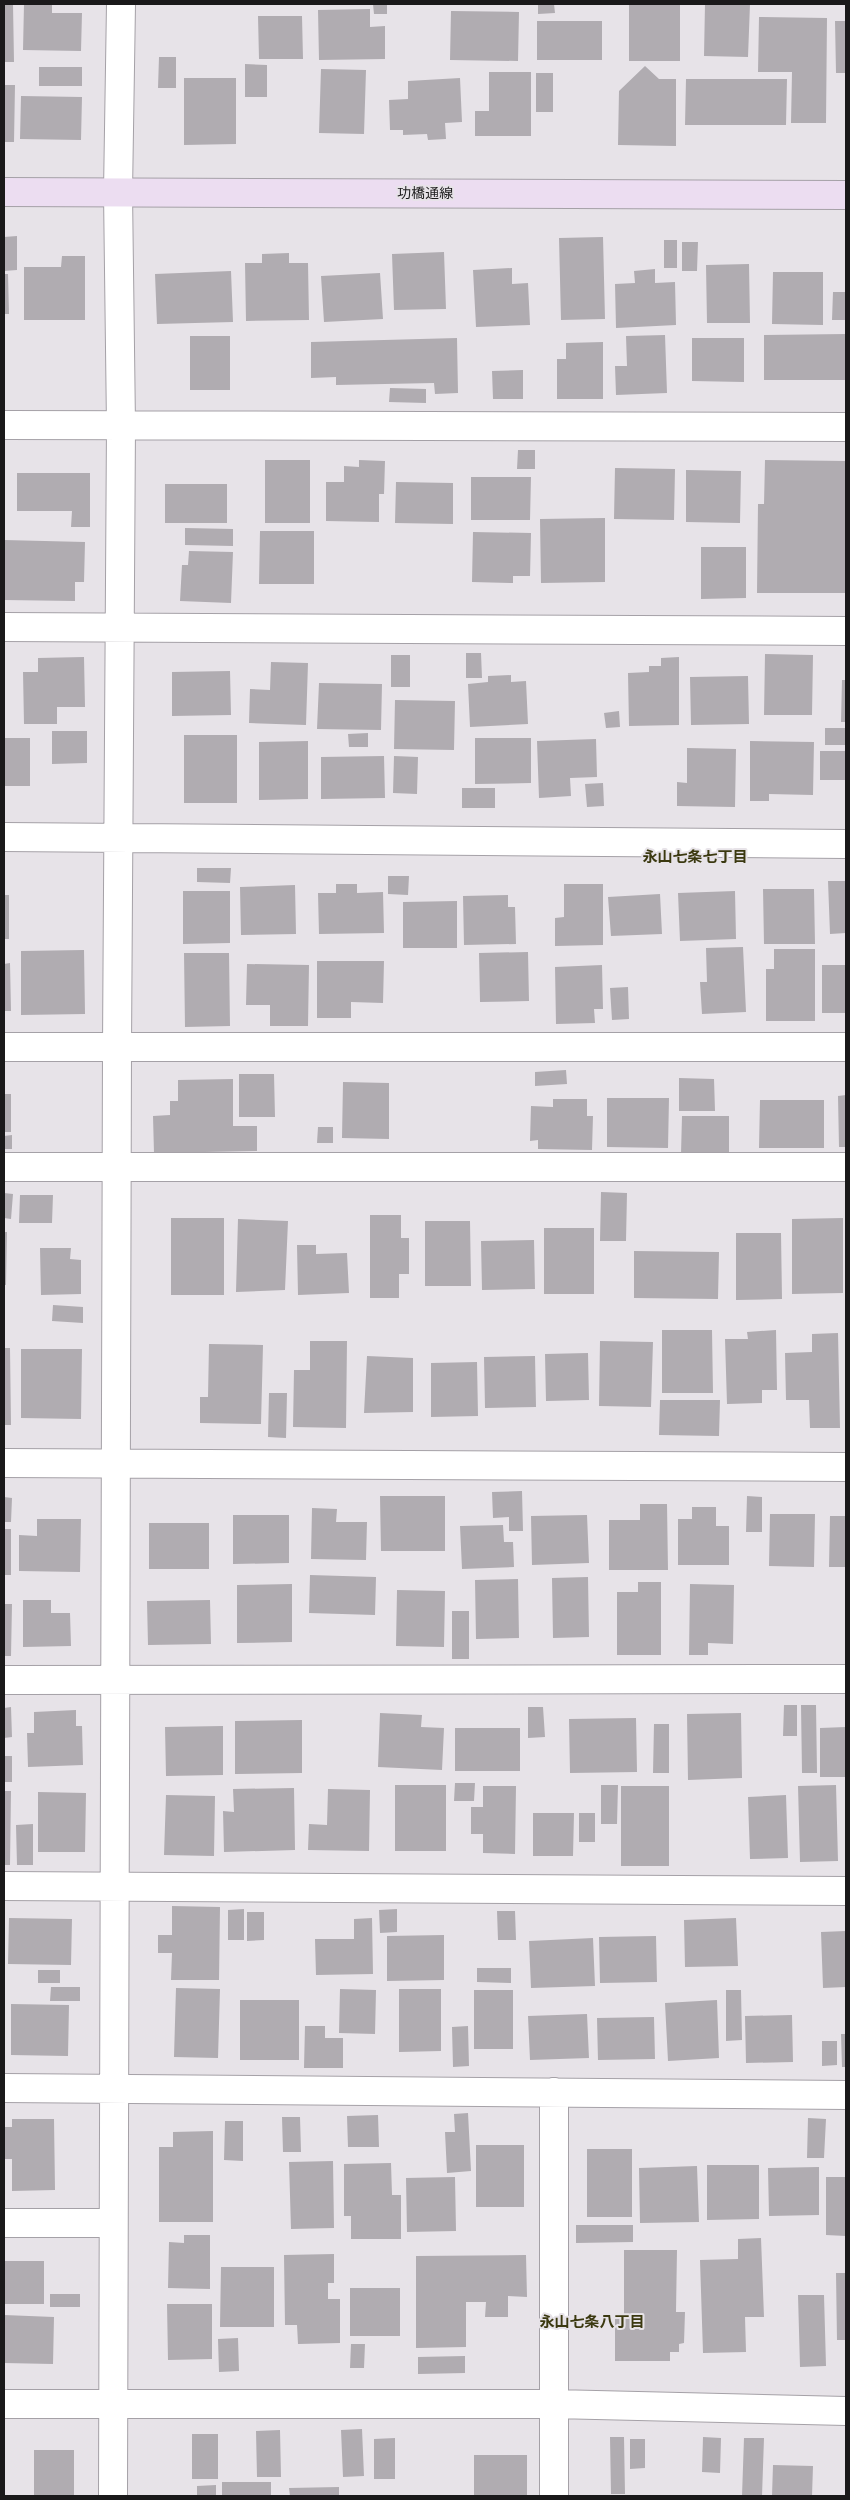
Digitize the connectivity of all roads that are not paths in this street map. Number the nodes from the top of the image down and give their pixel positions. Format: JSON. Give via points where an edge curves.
{"nodes":[{"id":1,"x":121,"y":4,"type":"edge"},
{"id":2,"x":4,"y":192,"type":"edge"},
{"id":3,"x":118,"y":192,"type":"junction"},
{"id":4,"x":846,"y":195,"type":"edge"},
{"id":5,"x":4,"y":425,"type":"edge"},
{"id":6,"x":121,"y":426,"type":"junction"},
{"id":7,"x":846,"y":427,"type":"edge"},
{"id":8,"x":4,"y":627,"type":"edge"},
{"id":9,"x":118,"y":627,"type":"junction"},
{"id":10,"x":846,"y":631,"type":"edge"},
{"id":11,"x":4,"y":837,"type":"edge"},
{"id":12,"x":120,"y":838,"type":"junction"},
{"id":13,"x":846,"y":844,"type":"edge"},
{"id":14,"x":4,"y":1046,"type":"edge"},
{"id":15,"x":117,"y":1047,"type":"junction"},
{"id":16,"x":846,"y":1047,"type":"edge"},
{"id":17,"x":4,"y":1167,"type":"edge"},
{"id":18,"x":846,"y":1167,"type":"edge"},
{"id":19,"x":117,"y":1169,"type":"junction"},
{"id":20,"x":4,"y":1463,"type":"edge"},
{"id":21,"x":116,"y":1464,"type":"junction"},
{"id":22,"x":846,"y":1468,"type":"edge"},
{"id":23,"x":846,"y":1679,"type":"edge"},
{"id":24,"x":4,"y":1680,"type":"edge"},
{"id":25,"x":117,"y":1681,"type":"junction"},
{"id":26,"x":4,"y":1886,"type":"edge"},
{"id":27,"x":116,"y":1887,"type":"junction"},
{"id":28,"x":846,"y":1890,"type":"edge"},
{"id":29,"x":4,"y":2088,"type":"edge"},
{"id":30,"x":115,"y":2088,"type":"junction"},
{"id":31,"x":554,"y":2092,"type":"junction"},
{"id":32,"x":846,"y":2095,"type":"edge"},
{"id":33,"x":4,"y":2223,"type":"edge"},
{"id":34,"x":113,"y":2223,"type":"junction"},
{"id":35,"x":4,"y":2404,"type":"edge"},
{"id":36,"x":554,"y":2404,"type":"junction"},
{"id":37,"x":115,"y":2405,"type":"junction"},
{"id":38,"x":846,"y":2411,"type":"edge"},
{"id":39,"x":113,"y":2496,"type":"edge"},
{"id":40,"x":554,"y":2496,"type":"edge"}],
"edges":[{"from":1,"to":3,"type":"street"},
{"from":2,"to":3,"type":"street","name":"功橋通線"},
{"from":3,"to":4,"type":"street","name":"功橋通線"},
{"from":3,"to":6,"type":"street"},
{"from":5,"to":6,"type":"street"},
{"from":6,"to":7,"type":"street"},
{"from":6,"to":9,"type":"street"},
{"from":8,"to":9,"type":"street"},
{"from":9,"to":10,"type":"street"},
{"from":9,"to":12,"type":"street"},
{"from":11,"to":12,"type":"street"},
{"from":12,"to":13,"type":"street"},
{"from":12,"to":15,"type":"street"},
{"from":14,"to":15,"type":"street"},
{"from":15,"to":16,"type":"street"},
{"from":15,"to":19,"type":"street"},
{"from":17,"to":19,"type":"street"},
{"from":18,"to":19,"type":"street"},
{"from":19,"to":21,"type":"street"},
{"from":20,"to":21,"type":"street"},
{"from":21,"to":22,"type":"street"},
{"from":21,"to":25,"type":"street"},
{"from":23,"to":25,"type":"street"},
{"from":24,"to":25,"type":"street"},
{"from":25,"to":27,"type":"street"},
{"from":26,"to":27,"type":"street"},
{"from":27,"to":28,"type":"street"},
{"from":27,"to":30,"type":"street"},
{"from":29,"to":30,"type":"street"},
{"from":30,"to":31,"type":"street"},
{"from":30,"to":34,"type":"street"},
{"from":31,"to":32,"type":"street"},
{"from":31,"to":36,"type":"street"},
{"from":33,"to":34,"type":"street"},
{"from":34,"to":37,"type":"street"},
{"from":35,"to":37,"type":"street"},
{"from":36,"to":37,"type":"street"},
{"from":36,"to":38,"type":"street"},
{"from":36,"to":40,"type":"street"},
{"from":37,"to":39,"type":"street"}]}
